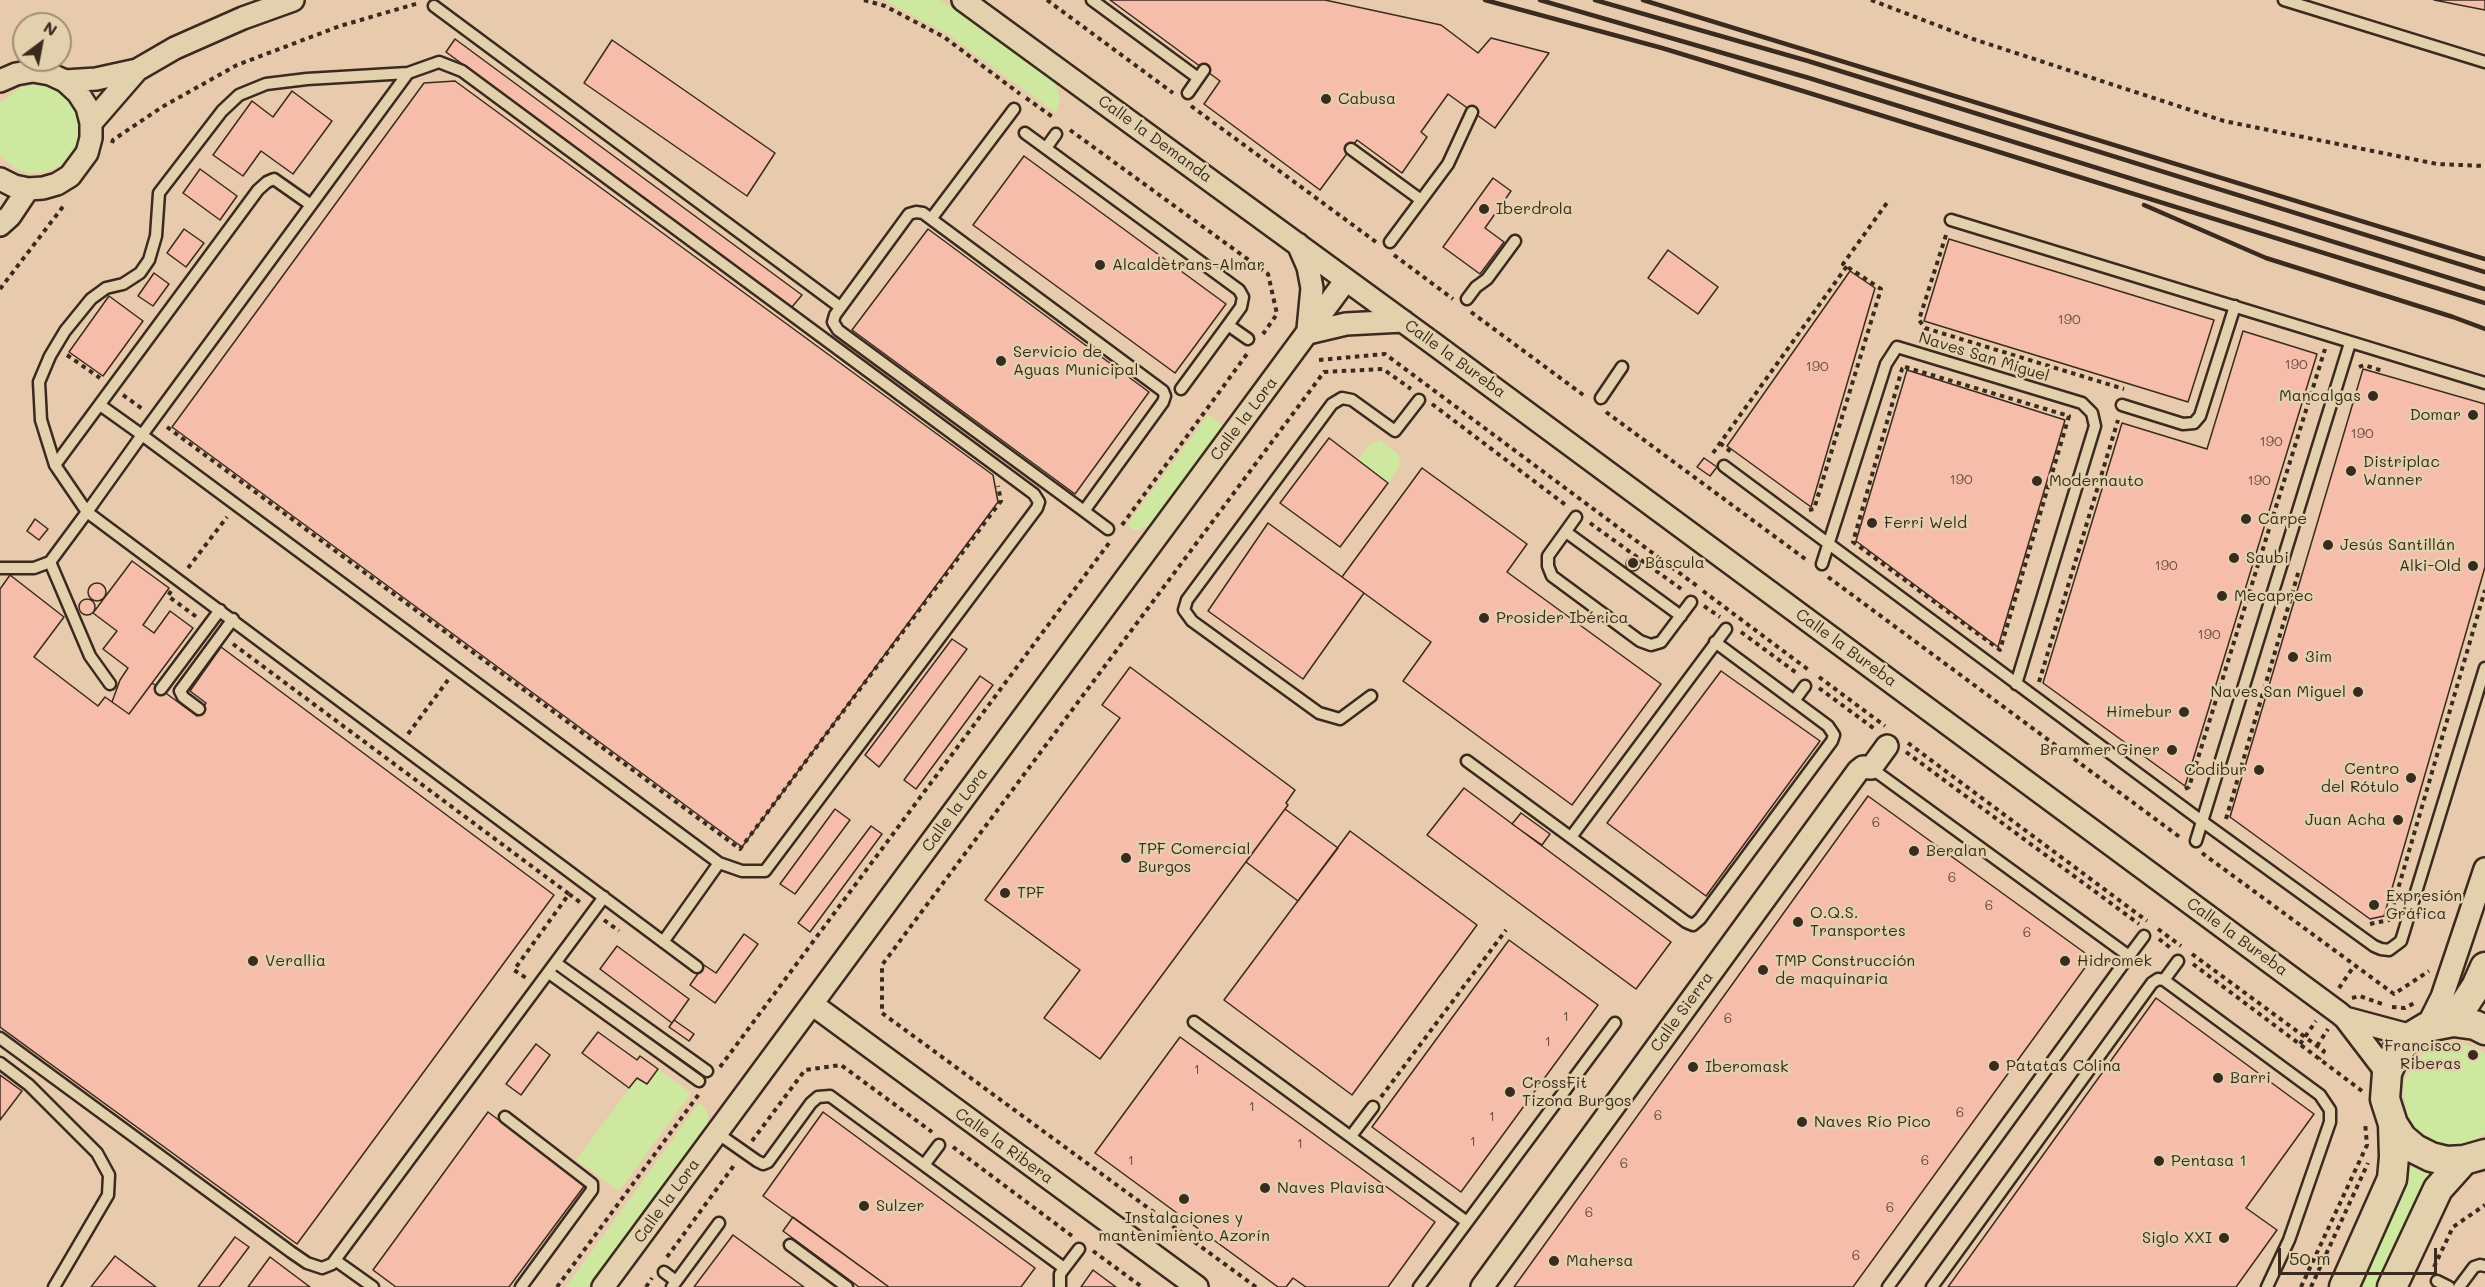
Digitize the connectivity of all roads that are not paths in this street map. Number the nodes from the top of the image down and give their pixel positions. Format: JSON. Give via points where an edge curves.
{"nodes":[{"id":1,"x":293,"y":0,"type":"edge"},
{"id":2,"x":963,"y":0,"type":"edge"},
{"id":3,"x":1092,"y":0,"type":"edge"},
{"id":4,"x":2284,"y":0,"type":"edge"},
{"id":5,"x":434,"y":6,"type":"dead end"},
{"id":6,"x":2485,"y":62,"type":"edge"},
{"id":7,"x":137,"y":70,"type":"junction"},
{"id":8,"x":408,"y":73,"type":"junction"},
{"id":9,"x":0,"y":81,"type":"edge"},
{"id":10,"x":65,"y":81,"type":"junction"},
{"id":11,"x":1185,"y":97,"type":"road end"},
{"id":12,"x":1014,"y":109,"type":"dead end"},
{"id":13,"x":1472,"y":112,"type":"dead end"},
{"id":14,"x":91,"y":123,"type":"junction"},
{"id":15,"x":1025,"y":133,"type":"dead end"},
{"id":16,"x":1056,"y":134,"type":"dead end"},
{"id":17,"x":1046,"y":148,"type":"junction"},
{"id":18,"x":1351,"y":149,"type":"dead end"},
{"id":19,"x":0,"y":179,"type":"edge"},
{"id":20,"x":28,"y":189,"type":"junction"},
{"id":21,"x":1421,"y":200,"type":"junction"},
{"id":22,"x":311,"y":205,"type":"junction"},
{"id":23,"x":931,"y":219,"type":"junction"},
{"id":24,"x":1951,"y":220,"type":"road end"},
{"id":25,"x":0,"y":225,"type":"edge"},
{"id":26,"x":1515,"y":241,"type":"dead end"},
{"id":27,"x":1390,"y":242,"type":"dead end"},
{"id":28,"x":1298,"y":244,"type":"junction"},
{"id":29,"x":1346,"y":279,"type":"junction"},
{"id":30,"x":1467,"y":299,"type":"dead end"},
{"id":31,"x":2235,"y":306,"type":"junction"},
{"id":32,"x":840,"y":307,"type":"junction"},
{"id":33,"x":1403,"y":321,"type":"junction"},
{"id":34,"x":1228,"y":325,"type":"junction"},
{"id":35,"x":1308,"y":333,"type":"junction"},
{"id":36,"x":1248,"y":339,"type":"dead end"},
{"id":37,"x":2350,"y":343,"type":"junction"},
{"id":38,"x":1622,"y":367,"type":"dead end"},
{"id":39,"x":2485,"y":383,"type":"edge"},
{"id":40,"x":1181,"y":389,"type":"dead end"},
{"id":41,"x":1600,"y":398,"type":"dead end"},
{"id":42,"x":1419,"y":400,"type":"dead end"},
{"id":43,"x":100,"y":405,"type":"junction"},
{"id":44,"x":2122,"y":405,"type":"road end"},
{"id":45,"x":142,"y":435,"type":"junction"},
{"id":46,"x":55,"y":465,"type":"junction"},
{"id":47,"x":1724,"y":466,"type":"dead end"},
{"id":48,"x":1084,"y":511,"type":"junction"},
{"id":49,"x":87,"y":512,"type":"junction"},
{"id":50,"x":1576,"y":517,"type":"dead end"},
{"id":51,"x":1108,"y":529,"type":"dead end"},
{"id":52,"x":1566,"y":532,"type":"junction"},
{"id":53,"x":1829,"y":545,"type":"junction"},
{"id":54,"x":50,"y":562,"type":"junction"},
{"id":55,"x":1821,"y":567,"type":"road end"},
{"id":56,"x":0,"y":568,"type":"edge"},
{"id":57,"x":1691,"y":602,"type":"dead end"},
{"id":58,"x":220,"y":610,"type":"junction"},
{"id":59,"x":1681,"y":616,"type":"junction"},
{"id":60,"x":232,"y":619,"type":"junction"},
{"id":61,"x":1726,"y":629,"type":"dead end"},
{"id":62,"x":1715,"y":642,"type":"junction"},
{"id":63,"x":2485,"y":668,"type":"edge"},
{"id":64,"x":110,"y":684,"type":"dead end"},
{"id":65,"x":2016,"y":684,"type":"junction"},
{"id":66,"x":1804,"y":686,"type":"dead end"},
{"id":67,"x":161,"y":689,"type":"dead end"},
{"id":68,"x":1371,"y":696,"type":"dead end"},
{"id":69,"x":1794,"y":701,"type":"junction"},
{"id":70,"x":199,"y":709,"type":"dead end"},
{"id":71,"x":1892,"y":739,"type":"road end"},
{"id":72,"x":1467,"y":761,"type":"dead end"},
{"id":73,"x":1871,"y":768,"type":"junction"},
{"id":74,"x":2203,"y":822,"type":"junction"},
{"id":75,"x":1571,"y":837,"type":"junction"},
{"id":76,"x":2195,"y":844,"type":"road end"},
{"id":77,"x":719,"y":863,"type":"junction"},
{"id":78,"x":2485,"y":869,"type":"edge"},
{"id":79,"x":604,"y":897,"type":"junction"},
{"id":80,"x":2145,"y":933,"type":"road end"},
{"id":81,"x":663,"y":942,"type":"junction"},
{"id":82,"x":2129,"y":956,"type":"junction"},
{"id":83,"x":2178,"y":961,"type":"dead end"},
{"id":84,"x":556,"y":963,"type":"junction"},
{"id":85,"x":697,"y":967,"type":"dead end"},
{"id":86,"x":2485,"y":967,"type":"edge"},
{"id":87,"x":549,"y":973,"type":"junction"},
{"id":88,"x":2164,"y":980,"type":"junction"},
{"id":89,"x":812,"y":1004,"type":"junction"},
{"id":90,"x":2342,"y":1015,"type":"junction"},
{"id":91,"x":1194,"y":1022,"type":"dead end"},
{"id":92,"x":1615,"y":1023,"type":"dead end"},
{"id":93,"x":2431,"y":1028,"type":"junction"},
{"id":94,"x":2485,"y":1030,"type":"edge"},
{"id":95,"x":0,"y":1038,"type":"edge"},
{"id":96,"x":0,"y":1063,"type":"edge"},
{"id":97,"x":710,"y":1073,"type":"road end"},
{"id":98,"x":2387,"y":1073,"type":"junction"},
{"id":99,"x":703,"y":1084,"type":"road end"},
{"id":100,"x":1373,"y":1107,"type":"road end"},
{"id":101,"x":505,"y":1117,"type":"dead end"},
{"id":102,"x":2393,"y":1124,"type":"junction"},
{"id":103,"x":717,"y":1133,"type":"junction"},
{"id":104,"x":1351,"y":1137,"type":"junction"},
{"id":105,"x":939,"y":1145,"type":"dead end"},
{"id":106,"x":2480,"y":1156,"type":"edge"},
{"id":107,"x":924,"y":1165,"type":"junction"},
{"id":108,"x":1467,"y":1222,"type":"junction"},
{"id":109,"x":719,"y":1223,"type":"dead end"},
{"id":110,"x":790,"y":1245,"type":"dead end"},
{"id":111,"x":1079,"y":1249,"type":"dead end"},
{"id":112,"x":335,"y":1260,"type":"junction"},
{"id":113,"x":2485,"y":1266,"type":"edge"},
{"id":114,"x":1064,"y":1268,"type":"junction"},
{"id":115,"x":662,"y":1270,"type":"road end"},
{"id":116,"x":2433,"y":1279,"type":"road end"},
{"id":117,"x":674,"y":1284,"type":"edge"},
{"id":118,"x":54,"y":1287,"type":"edge"},
{"id":119,"x":373,"y":1287,"type":"edge"},
{"id":120,"x":521,"y":1287,"type":"edge"},
{"id":121,"x":603,"y":1287,"type":"edge"},
{"id":122,"x":847,"y":1287,"type":"edge"},
{"id":123,"x":1060,"y":1287,"type":"edge"},
{"id":124,"x":1197,"y":1287,"type":"edge"},
{"id":125,"x":1419,"y":1287,"type":"edge"},
{"id":126,"x":1482,"y":1287,"type":"edge"},
{"id":127,"x":1888,"y":1287,"type":"edge"},
{"id":128,"x":1932,"y":1287,"type":"edge"},
{"id":129,"x":2267,"y":1287,"type":"edge"},
{"id":130,"x":2344,"y":1287,"type":"edge"},
{"id":131,"x":2392,"y":1287,"type":"edge"},
{"id":132,"x":2449,"y":1287,"type":"edge"},
{"id":133,"x":2459,"y":1287,"type":"edge"}],
"edges":[{"from":1,"to":7,"type":"street","via":[[243,18]]},
{"from":2,"to":28,"type":"street","name":"Calle la Demanda"},
{"from":3,"to":11,"type":"lane","via":[[1201,74]]},
{"from":4,"to":6,"type":"lane"},
{"from":5,"to":32,"type":"lane"},
{"from":7,"to":10,"type":"street"},
{"from":7,"to":14,"type":"street"},
{"from":8,"to":22,"type":"lane"},
{"from":8,"to":46,"type":"lane","via":[[266,84],[239,95],[222,111],[159,194],[156,236],[149,260],[140,273],[91,299],[50,356],[39,382],[41,420]]},
{"from":8,"to":77,"type":"lane","via":[[440,62],[462,71],[1034,494],[1039,502],[765,871],[742,871]]},
{"from":9,"to":10,"type":"street","via":[[33,71]]},
{"from":10,"to":14,"type":"street","via":[[87,107]]},
{"from":12,"to":23,"type":"lane"},
{"from":13,"to":21,"type":"lane","via":[[1448,164]]},
{"from":14,"to":20,"type":"street","via":[[87,153],[70,176],[43,188]]},
{"from":15,"to":17,"type":"lane"},
{"from":16,"to":17,"type":"lane"},
{"from":17,"to":34,"type":"lane","via":[[1239,290],[1243,297],[1241,307]]},
{"from":18,"to":21,"type":"lane"},
{"from":19,"to":20,"type":"street"},
{"from":20,"to":25,"type":"street"},
{"from":21,"to":27,"type":"lane"},
{"from":22,"to":43,"type":"lane","via":[[274,180],[258,190]]},
{"from":22,"to":45,"type":"lane"},
{"from":23,"to":32,"type":"lane","via":[[916,212],[909,214]]},
{"from":23,"to":48,"type":"lane","via":[[1163,391],[1163,402]]},
{"from":24,"to":31,"type":"lane"},
{"from":26,"to":30,"type":"lane"},
{"from":28,"to":29,"type":"street","name":"Calle la Demanda"},
{"from":28,"to":35,"type":"street","name":"Calle la Lora","via":[[1312,288]]},
{"from":29,"to":33,"type":"street","name":"Calle la Bureba"},
{"from":29,"to":35,"type":"street","name":"Calle la Lora"},
{"from":31,"to":37,"type":"lane"},
{"from":31,"to":44,"type":"lane","via":[[2200,416],[2194,423],[2183,424]]},
{"from":32,"to":48,"type":"lane","via":[[833,322],[838,330]]},
{"from":33,"to":35,"type":"street","via":[[1346,324]]},
{"from":33,"to":90,"type":"street","name":"Calle la Bureba"},
{"from":34,"to":36,"type":"lane"},
{"from":34,"to":40,"type":"lane"},
{"from":35,"to":89,"type":"street","name":"Calle la Lora"},
{"from":37,"to":39,"type":"lane"},
{"from":37,"to":74,"type":"lane"},
{"from":38,"to":41,"type":"lane"},
{"from":42,"to":68,"type":"lane","via":[[1395,431],[1352,400],[1342,398],[1332,404],[1187,600],[1184,610],[1192,621],[1319,713],[1340,719]]},
{"from":43,"to":45,"type":"lane"},
{"from":43,"to":46,"type":"lane"},
{"from":45,"to":49,"type":"lane"},
{"from":45,"to":77,"type":"lane"},
{"from":46,"to":49,"type":"lane"},
{"from":47,"to":53,"type":"lane"},
{"from":48,"to":51,"type":"lane"},
{"from":49,"to":54,"type":"lane"},
{"from":49,"to":58,"type":"lane"},
{"from":50,"to":52,"type":"lane"},
{"from":52,"to":59,"type":"lane"},
{"from":52,"to":59,"type":"lane","via":[[1548,556],[1552,576],[1640,641],[1651,645],[1661,642]]},
{"from":53,"to":55,"type":"lane","name":"Naves San Miguel"},
{"from":53,"to":65,"type":"lane"},
{"from":53,"to":65,"type":"lane","name":"Naves San Miguel","via":[[1886,364],[1897,347],[2082,403],[2092,412],[2095,426]]},
{"from":54,"to":56,"type":"lane","via":[[34,568]]},
{"from":54,"to":64,"type":"lane","via":[[90,656]]},
{"from":57,"to":59,"type":"lane"},
{"from":58,"to":60,"type":"lane"},
{"from":58,"to":67,"type":"lane"},
{"from":60,"to":70,"type":"lane","via":[[180,691]]},
{"from":60,"to":79,"type":"lane"},
{"from":61,"to":62,"type":"lane"},
{"from":62,"to":69,"type":"lane"},
{"from":62,"to":75,"type":"lane"},
{"from":63,"to":74,"type":"lane","via":[[2396,947],[2389,950],[2374,946]]},
{"from":65,"to":74,"type":"lane"},
{"from":66,"to":69,"type":"lane"},
{"from":69,"to":75,"type":"lane","via":[[1828,726],[1834,735],[1832,741],[1693,925]]},
{"from":71,"to":73,"type":"street","name":"Calle Sierra"},
{"from":72,"to":75,"type":"lane"},
{"from":73,"to":82,"type":"lane"},
{"from":73,"to":126,"type":"street","name":"Calle Sierra","via":[[1858,771]]},
{"from":74,"to":76,"type":"lane"},
{"from":77,"to":81,"type":"lane"},
{"from":78,"to":93,"type":"street"},
{"from":79,"to":81,"type":"lane"},
{"from":79,"to":84,"type":"lane"},
{"from":80,"to":82,"type":"lane"},
{"from":81,"to":85,"type":"lane"},
{"from":82,"to":127,"type":"lane"},
{"from":83,"to":88,"type":"lane"},
{"from":84,"to":87,"type":"lane"},
{"from":84,"to":97,"type":"lane"},
{"from":86,"to":93,"type":"main road","via":[[2476,987]]},
{"from":87,"to":99,"type":"lane"},
{"from":87,"to":112,"type":"lane"},
{"from":88,"to":128,"type":"lane","via":[[2152,983]]},
{"from":88,"to":129,"type":"lane","via":[[2320,1095],[2330,1110],[2330,1122],[2289,1240]]},
{"from":89,"to":103,"type":"street","name":"Calle la Lora"},
{"from":89,"to":124,"type":"street","name":"Calle la Ribera"},
{"from":90,"to":93,"type":"street","name":"Calle la Bureba"},
{"from":90,"to":98,"type":"street","name":"Calle la Bureba"},
{"from":91,"to":104,"type":"lane"},
{"from":92,"to":108,"type":"lane"},
{"from":93,"to":94,"type":"main road","via":[[2475,1025]]},
{"from":93,"to":98,"type":"main road","via":[[2397,1052]]},
{"from":95,"to":112,"type":"lane","via":[[307,1263],[322,1268]]},
{"from":96,"to":118,"type":"lane","via":[[29,1085],[97,1153],[109,1175],[108,1196]]},
{"from":98,"to":102,"type":"main road","via":[[2385,1099]]},
{"from":100,"to":104,"type":"lane"},
{"from":101,"to":120,"type":"lane","via":[[592,1184],[592,1190]]},
{"from":102,"to":106,"type":"main road","via":[[2402,1138],[2423,1153],[2447,1161]]},
{"from":102,"to":130,"type":"main road","via":[[2392,1179]]},
{"from":103,"to":107,"type":"lane","via":[[763,1164],[811,1103],[830,1096]]},
{"from":103,"to":121,"type":"street","name":"Calle la Lora"},
{"from":104,"to":108,"type":"lane"},
{"from":105,"to":107,"type":"lane"},
{"from":106,"to":131,"type":"main road","via":[[2438,1189]]},
{"from":107,"to":114,"type":"lane"},
{"from":108,"to":125,"type":"lane"},
{"from":109,"to":117,"type":"lane"},
{"from":110,"to":122,"type":"lane"},
{"from":111,"to":114,"type":"lane"},
{"from":112,"to":119,"type":"lane"},
{"from":113,"to":133,"type":"lane","via":[[2474,1267]]},
{"from":114,"to":123,"type":"lane"},
{"from":115,"to":117,"type":"lane"},
{"from":116,"to":132,"type":"lane"}]}
